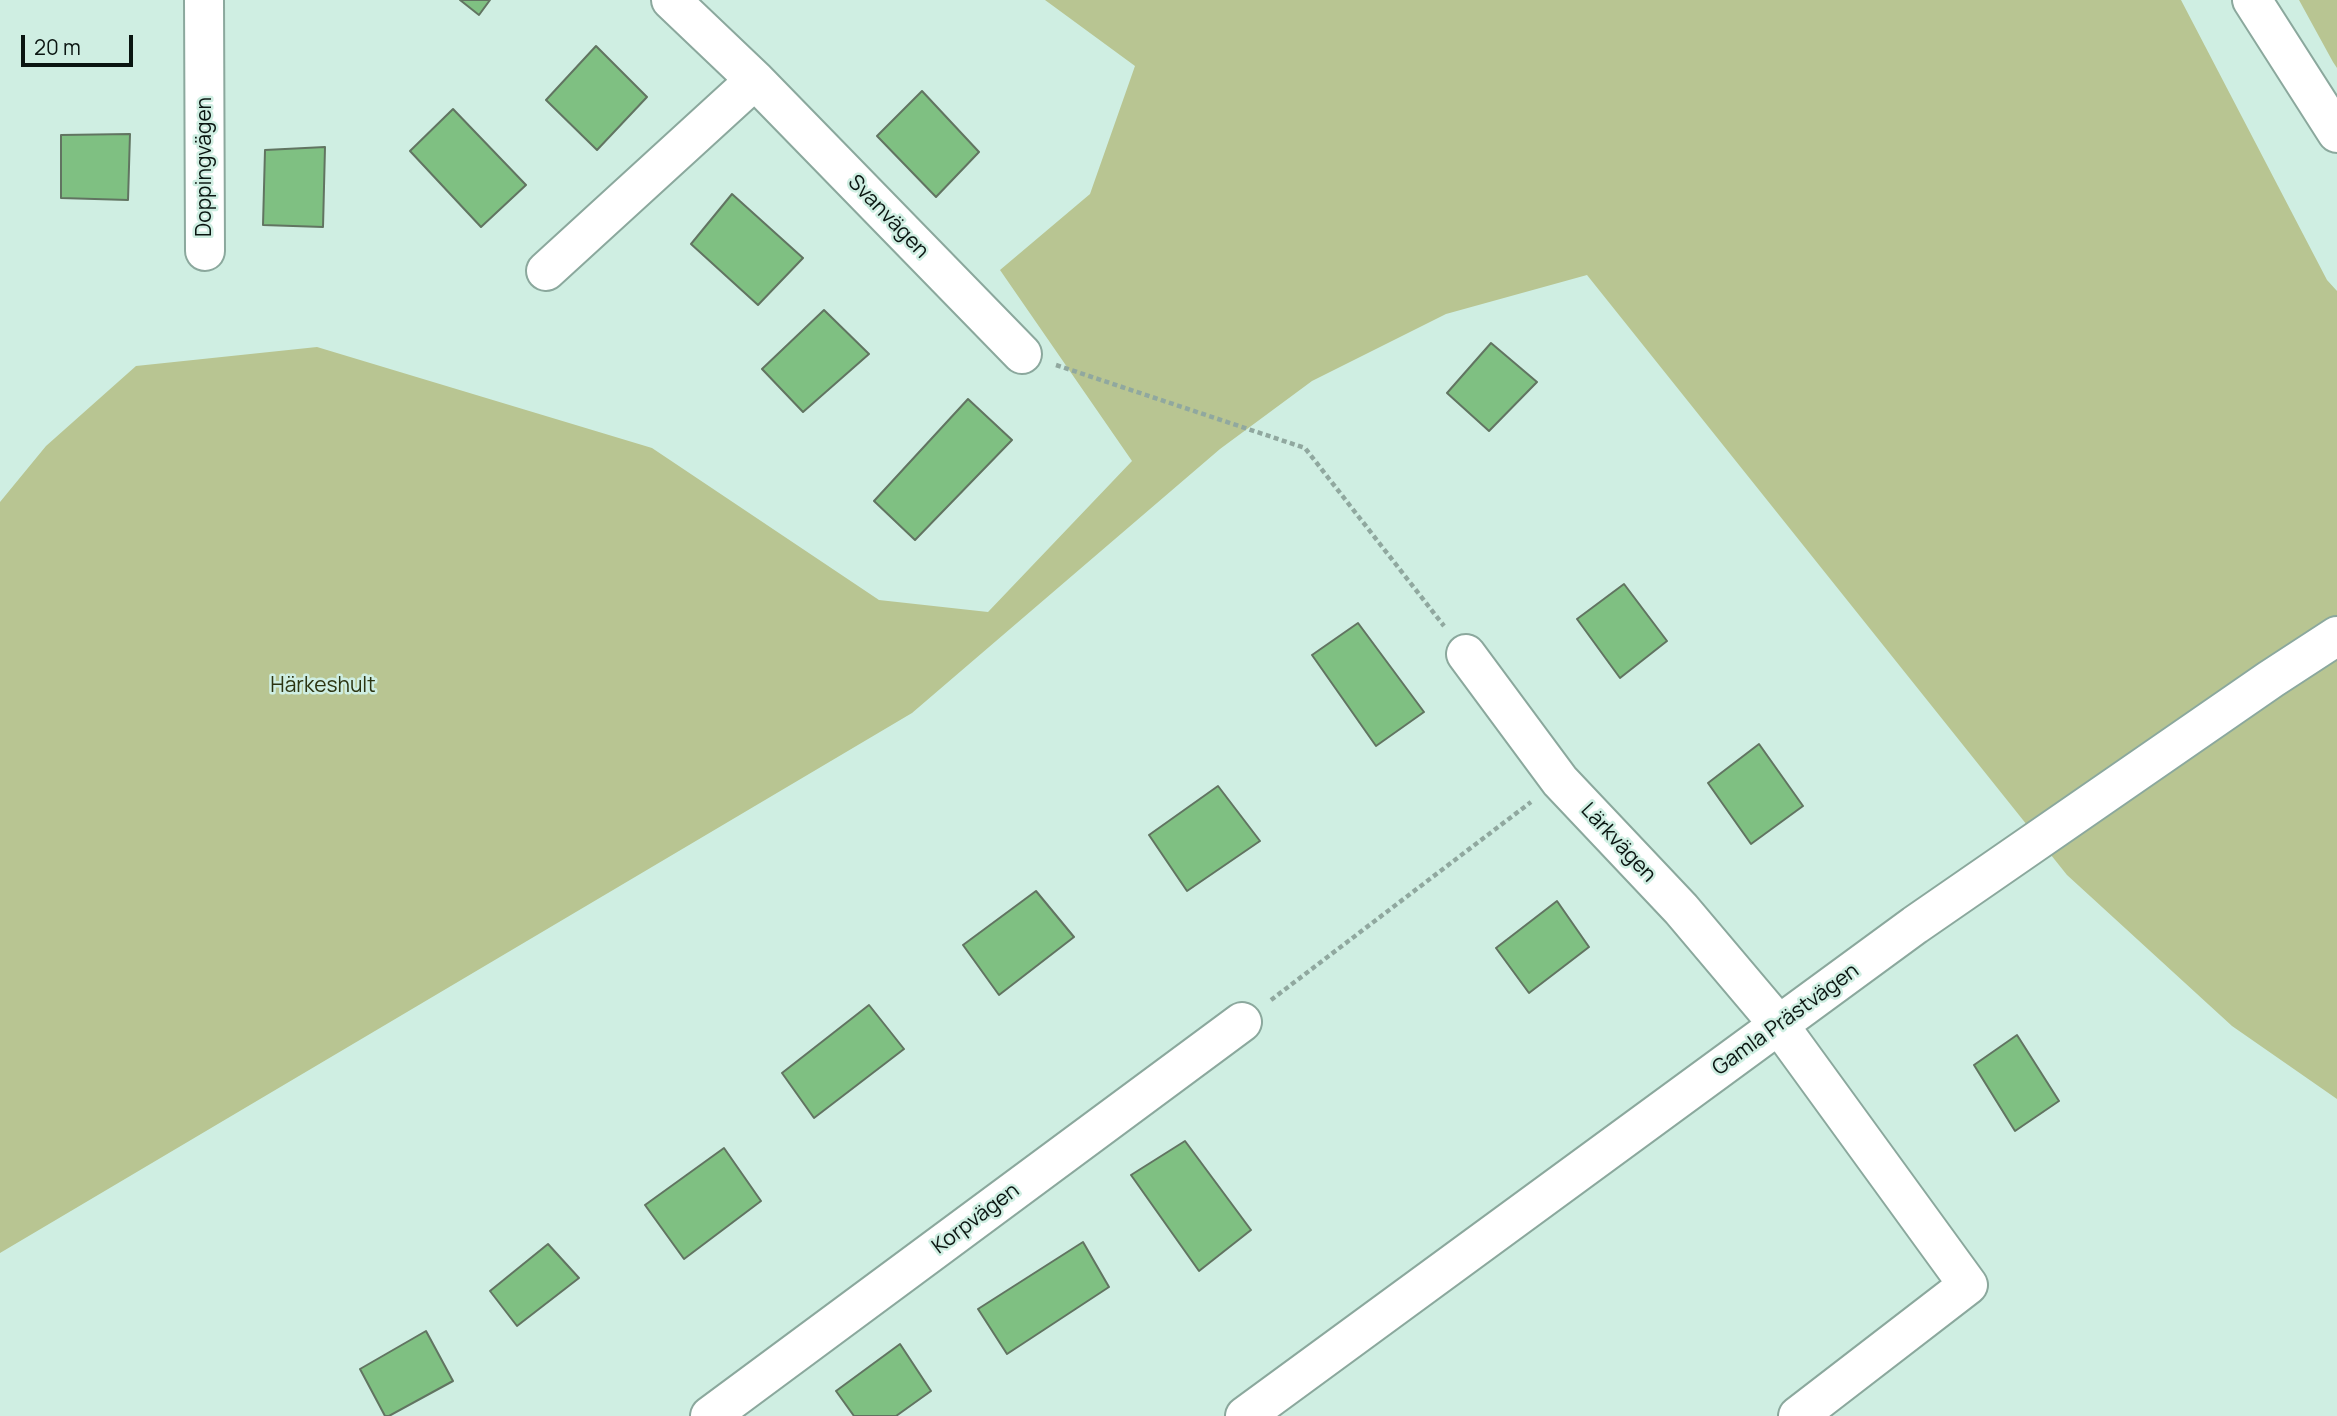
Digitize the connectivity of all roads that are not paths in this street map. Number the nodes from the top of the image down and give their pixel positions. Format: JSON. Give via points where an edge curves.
{"nodes":[{"id":1,"x":204,"y":0,"type":"edge"},
{"id":2,"x":671,"y":0,"type":"edge"},
{"id":3,"x":2252,"y":0,"type":"edge"},
{"id":4,"x":755,"y":80,"type":"junction"},
{"id":5,"x":2337,"y":132,"type":"edge"},
{"id":6,"x":205,"y":251,"type":"dead end"},
{"id":7,"x":546,"y":271,"type":"dead end"},
{"id":8,"x":1021,"y":354,"type":"road end"},
{"id":9,"x":2337,"y":636,"type":"edge"},
{"id":10,"x":1466,"y":654,"type":"road end"},
{"id":11,"x":1242,"y":1022,"type":"road end"},
{"id":12,"x":1779,"y":1025,"type":"junction"},
{"id":13,"x":710,"y":1416,"type":"edge"},
{"id":14,"x":1245,"y":1416,"type":"edge"},
{"id":15,"x":1798,"y":1416,"type":"edge"}],
"edges":[{"from":1,"to":6,"type":"street","name":"Doppingvägen"},
{"from":2,"to":4,"type":"street","name":"Svanvägen"},
{"from":3,"to":5,"type":"street"},
{"from":4,"to":7,"type":"street"},
{"from":4,"to":8,"type":"street","name":"Svanvägen"},
{"from":9,"to":12,"type":"street","name":"Gamla Prästvägen","via":[[1915,925]]},
{"from":10,"to":12,"type":"street","name":"Lärkvägen","via":[[1560,781],[1681,909]]},
{"from":11,"to":13,"type":"street","name":"Korpvägen"},
{"from":12,"to":14,"type":"street","name":"Gamla Prästvägen"},
{"from":12,"to":15,"type":"street","name":"Lärkvägen","via":[[1968,1285]]}]}
